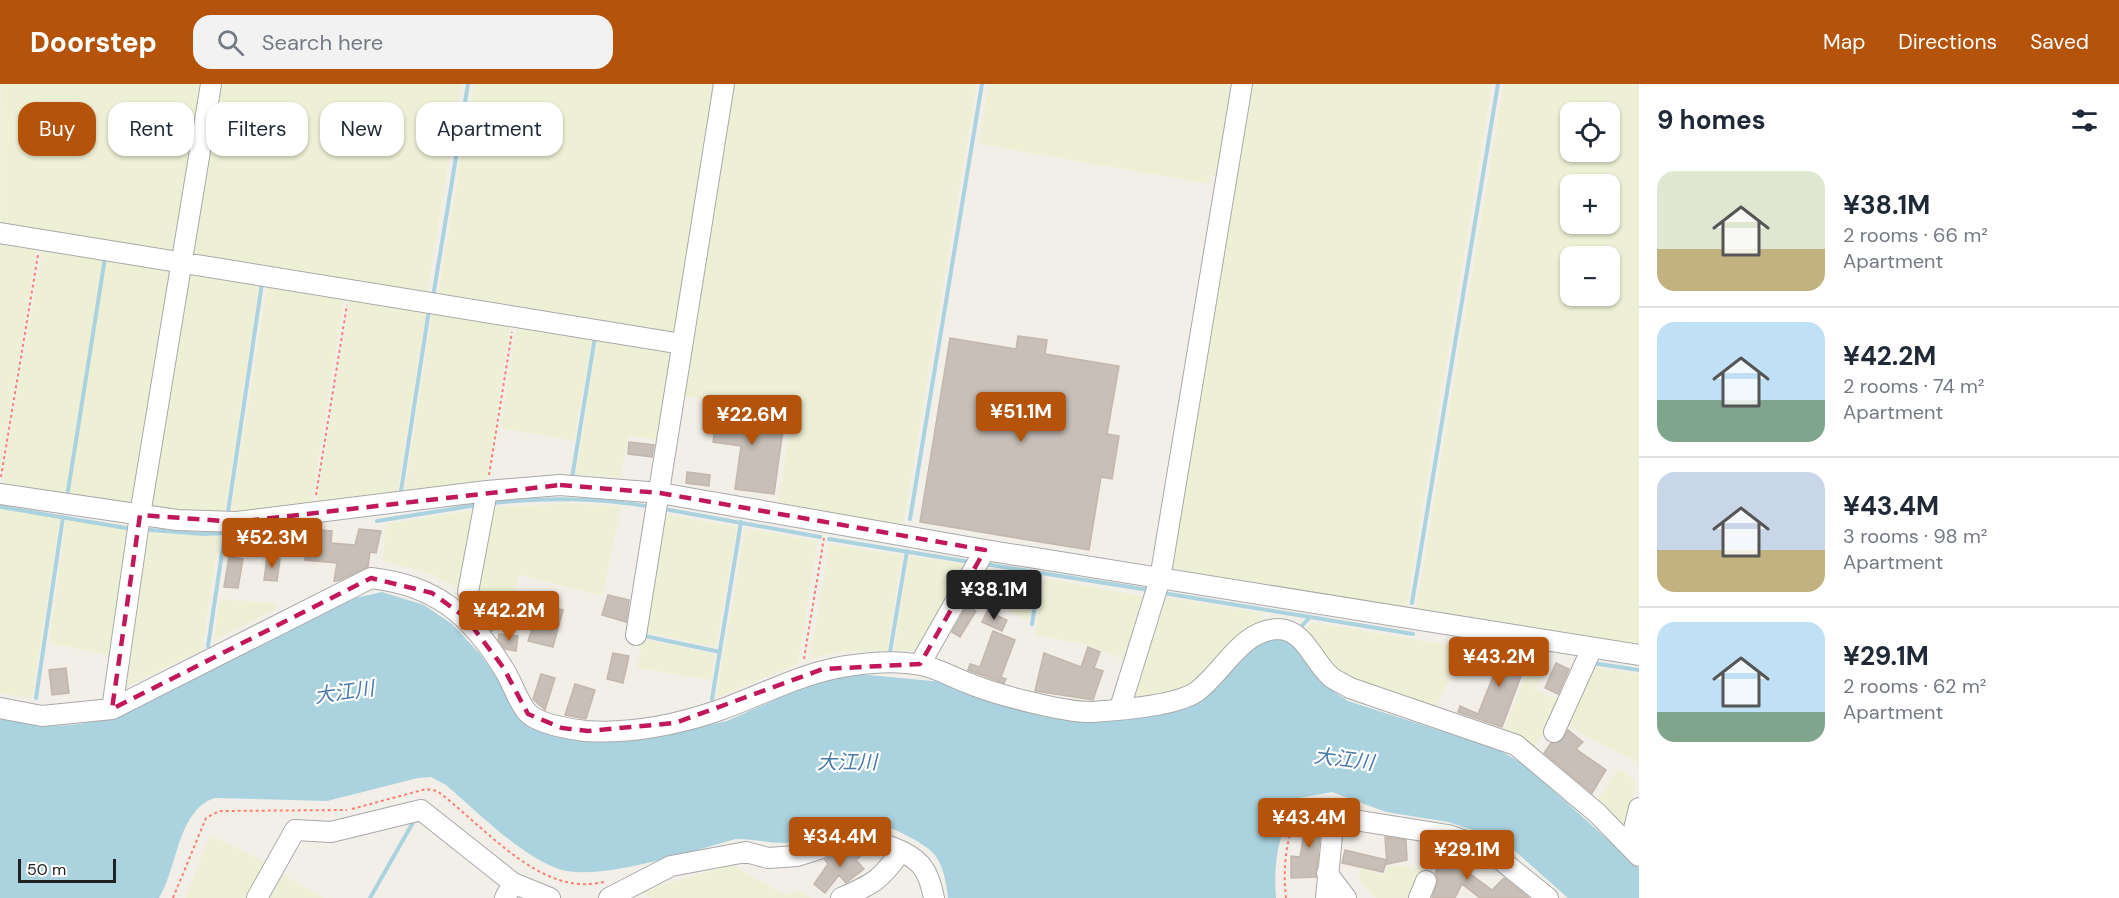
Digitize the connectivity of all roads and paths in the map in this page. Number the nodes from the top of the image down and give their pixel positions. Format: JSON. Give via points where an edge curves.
{"nodes":[{"id":1,"x":211,"y":84,"type":"edge"},
{"id":2,"x":724,"y":84,"type":"edge"},
{"id":3,"x":1242,"y":84,"type":"edge"},
{"id":4,"x":0,"y":233,"type":"edge"},
{"id":5,"x":40,"y":240,"type":"junction"},
{"id":6,"x":182,"y":263,"type":"junction"},
{"id":7,"x":350,"y":291,"type":"junction"},
{"id":8,"x":514,"y":318,"type":"junction"},
{"id":9,"x":682,"y":344,"type":"junction"},
{"id":10,"x":0,"y":483,"type":"edge"},
{"id":11,"x":487,"y":490,"type":"junction"},
{"id":12,"x":660,"y":493,"type":"junction"},
{"id":13,"x":0,"y":494,"type":"edge"},
{"id":14,"x":313,"y":514,"type":"junction"},
{"id":15,"x":140,"y":515,"type":"junction"},
{"id":16,"x":826,"y":523,"type":"junction"},
{"id":17,"x":986,"y":550,"type":"junction"},
{"id":18,"x":1160,"y":579,"type":"junction"},
{"id":19,"x":468,"y":592,"type":"dead end"},
{"id":20,"x":636,"y":635,"type":"dead end"},
{"id":21,"x":1592,"y":648,"type":"junction"},
{"id":22,"x":1639,"y":655,"type":"edge"},
{"id":23,"x":804,"y":662,"type":"dead end"},
{"id":24,"x":920,"y":664,"type":"junction"},
{"id":25,"x":0,"y":708,"type":"edge"},
{"id":26,"x":1120,"y":708,"type":"junction"},
{"id":27,"x":112,"y":710,"type":"junction"},
{"id":28,"x":1554,"y":732,"type":"dead end"},
{"id":29,"x":1639,"y":808,"type":"edge"},
{"id":30,"x":1348,"y":819,"type":"junction"},
{"id":31,"x":901,"y":851,"type":"junction"},
{"id":32,"x":1635,"y":851,"type":"edge"},
{"id":33,"x":1327,"y":873,"type":"junction"},
{"id":34,"x":612,"y":889,"type":"edge"},
{"id":35,"x":509,"y":890,"type":"edge"},
{"id":36,"x":173,"y":898,"type":"edge"},
{"id":37,"x":257,"y":898,"type":"edge"},
{"id":38,"x":550,"y":898,"type":"edge"},
{"id":39,"x":625,"y":898,"type":"edge"},
{"id":40,"x":638,"y":898,"type":"edge"},
{"id":41,"x":841,"y":898,"type":"edge"},
{"id":42,"x":934,"y":898,"type":"edge"},
{"id":43,"x":1286,"y":898,"type":"edge"},
{"id":44,"x":1326,"y":898,"type":"edge"},
{"id":45,"x":1346,"y":898,"type":"edge"},
{"id":46,"x":1547,"y":898,"type":"edge"}],
"edges":[{"from":1,"to":6,"type":"street"},
{"from":2,"to":9,"type":"street"},
{"from":3,"to":18,"type":"street"},
{"from":4,"to":5,"type":"street"},
{"from":5,"to":6,"type":"street"},
{"from":5,"to":10,"type":"path"},
{"from":6,"to":7,"type":"street"},
{"from":6,"to":15,"type":"street"},
{"from":7,"to":8,"type":"street"},
{"from":7,"to":14,"type":"path"},
{"from":8,"to":9,"type":"street"},
{"from":8,"to":11,"type":"path"},
{"from":9,"to":12,"type":"street"},
{"from":11,"to":12,"type":"street","via":[[560,486]]},
{"from":11,"to":14,"type":"street"},
{"from":11,"to":19,"type":"street"},
{"from":12,"to":16,"type":"street"},
{"from":12,"to":20,"type":"street"},
{"from":13,"to":15,"type":"street"},
{"from":14,"to":15,"type":"street","via":[[237,522]]},
{"from":15,"to":27,"type":"street"},
{"from":16,"to":17,"type":"street"},
{"from":16,"to":23,"type":"path"},
{"from":17,"to":18,"type":"street"},
{"from":17,"to":24,"type":"street"},
{"from":18,"to":21,"type":"street"},
{"from":18,"to":26,"type":"street"},
{"from":21,"to":22,"type":"street"},
{"from":21,"to":28,"type":"street"},
{"from":24,"to":26,"type":"street","via":[[970,684],[1034,702],[1091,712]]},
{"from":24,"to":27,"type":"street","via":[[858,664],[823,669],[717,711],[675,723],[621,730],[562,728],[528,714],[503,667],[465,617],[432,593],[397,581],[371,578]]},
{"from":25,"to":27,"type":"street","via":[[42,716]]},
{"from":26,"to":32,"type":"street","via":[[1178,702],[1197,691],[1249,639],[1264,631],[1288,631],[1296,635],[1331,677],[1350,688],[1516,745],[1538,760]]},
{"from":29,"to":32,"type":"street"},
{"from":30,"to":33,"type":"street","via":[[1333,825]]},
{"from":30,"to":43,"type":"path","via":[[1342,812],[1314,805],[1298,816],[1287,845]]},
{"from":30,"to":46,"type":"street","via":[[1448,835],[1485,848]]},
{"from":31,"to":34,"type":"street","via":[[852,831],[797,856],[768,858],[746,852],[671,866]]},
{"from":31,"to":41,"type":"street","via":[[883,876]]},
{"from":31,"to":42,"type":"street","via":[[916,858],[928,871]]},
{"from":33,"to":44,"type":"street"},
{"from":33,"to":45,"type":"street"},
{"from":34,"to":36,"type":"path","via":[[546,875],[526,864],[437,791],[426,789],[332,812],[210,813]]},
{"from":35,"to":37,"type":"street","via":[[421,810],[331,832],[295,830]]},
{"from":35,"to":38,"type":"street"},
{"from":39,"to":40,"type":"street"}]}
